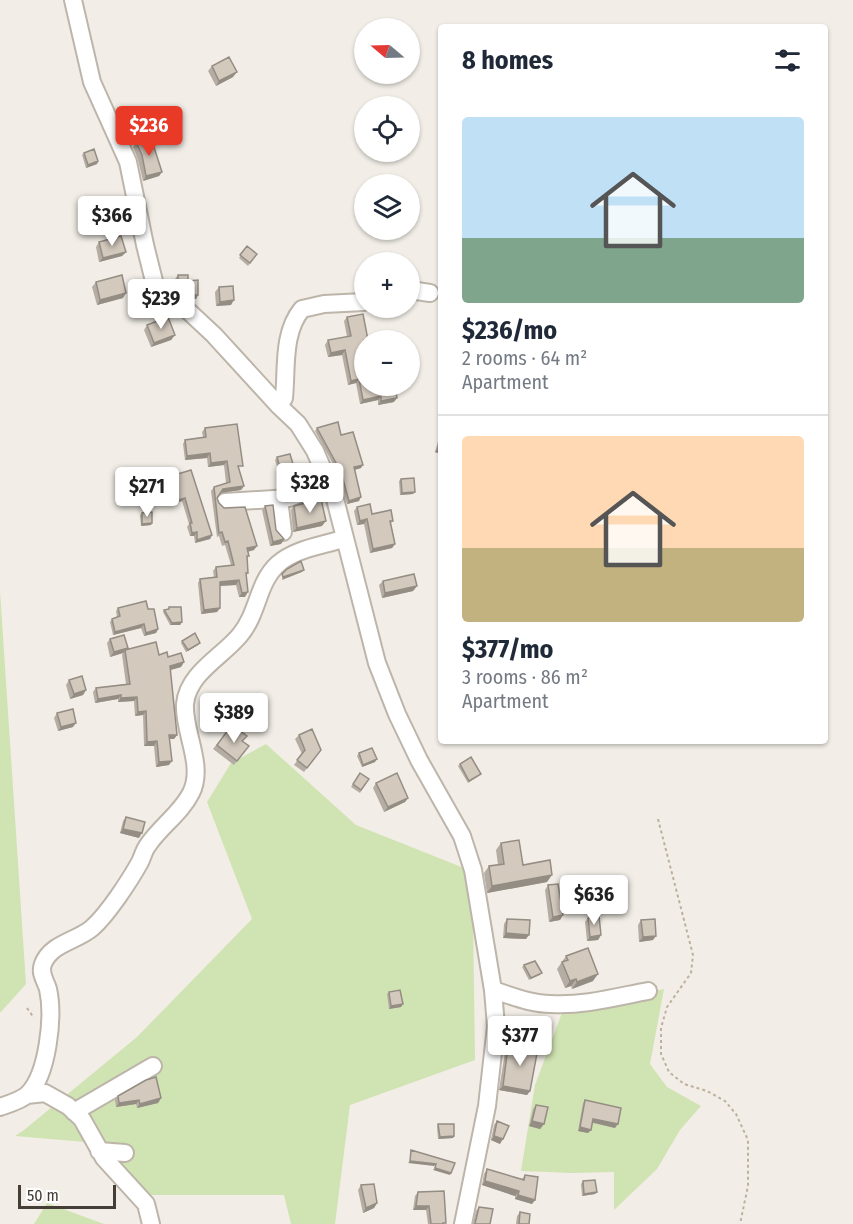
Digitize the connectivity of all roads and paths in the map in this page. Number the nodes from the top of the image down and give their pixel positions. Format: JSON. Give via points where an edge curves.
{"nodes":[{"id":1,"x":73,"y":0,"type":"edge"},
{"id":2,"x":155,"y":285,"type":"junction"},
{"id":3,"x":420,"y":292,"type":"edge"},
{"id":4,"x":430,"y":293,"type":"dead end"},
{"id":5,"x":138,"y":295,"type":"dead end"},
{"id":6,"x":354,"y":302,"type":"edge"},
{"id":7,"x":279,"y":406,"type":"junction"},
{"id":8,"x":328,"y":480,"type":"junction"},
{"id":9,"x":279,"y":500,"type":"junction"},
{"id":10,"x":225,"y":502,"type":"dead end"},
{"id":11,"x":283,"y":532,"type":"dead end"},
{"id":12,"x":345,"y":537,"type":"junction"},
{"id":13,"x":658,"y":819,"type":"dead end"},
{"id":14,"x":493,"y":990,"type":"junction"},
{"id":15,"x":648,"y":991,"type":"dead end"},
{"id":16,"x":153,"y":1066,"type":"dead end"},
{"id":17,"x":27,"y":1095,"type":"junction"},
{"id":18,"x":0,"y":1107,"type":"edge"},
{"id":19,"x":74,"y":1112,"type":"junction"},
{"id":20,"x":99,"y":1151,"type":"junction"},
{"id":21,"x":125,"y":1153,"type":"dead end"},
{"id":22,"x":151,"y":1224,"type":"edge"},
{"id":23,"x":463,"y":1224,"type":"edge"},
{"id":24,"x":740,"y":1224,"type":"edge"}],
"edges":[{"from":1,"to":2,"type":"street","via":[[92,82],[128,162]]},
{"from":2,"to":5,"type":"street"},
{"from":2,"to":7,"type":"street","via":[[214,335]]},
{"from":3,"to":4,"type":"street"},
{"from":6,"to":7,"type":"street","via":[[302,309],[295,317],[288,340],[284,398]]},
{"from":7,"to":8,"type":"street","via":[[309,440]]},
{"from":8,"to":9,"type":"street"},
{"from":8,"to":12,"type":"street"},
{"from":9,"to":10,"type":"street"},
{"from":9,"to":11,"type":"street"},
{"from":12,"to":14,"type":"street","via":[[381,673],[473,870]]},
{"from":12,"to":17,"type":"street","via":[[291,555],[279,564],[269,574],[250,622],[240,636],[187,689],[185,707],[195,768],[191,793],[147,846],[98,923],[84,935],[54,949],[41,967],[48,987],[48,1035],[40,1077]]},
{"from":13,"to":24,"type":"path","via":[[693,955],[691,973],[667,1007],[661,1028],[661,1054],[669,1072],[684,1084],[725,1101],[748,1140],[748,1186]]},
{"from":14,"to":15,"type":"street","via":[[553,1005]]},
{"from":14,"to":23,"type":"street","via":[[496,1026],[487,1107]]},
{"from":16,"to":19,"type":"street"},
{"from":17,"to":18,"type":"street"},
{"from":17,"to":19,"type":"street","via":[[45,1093]]},
{"from":19,"to":20,"type":"street"},
{"from":20,"to":21,"type":"street"},
{"from":20,"to":22,"type":"street","via":[[146,1204]]}]}
